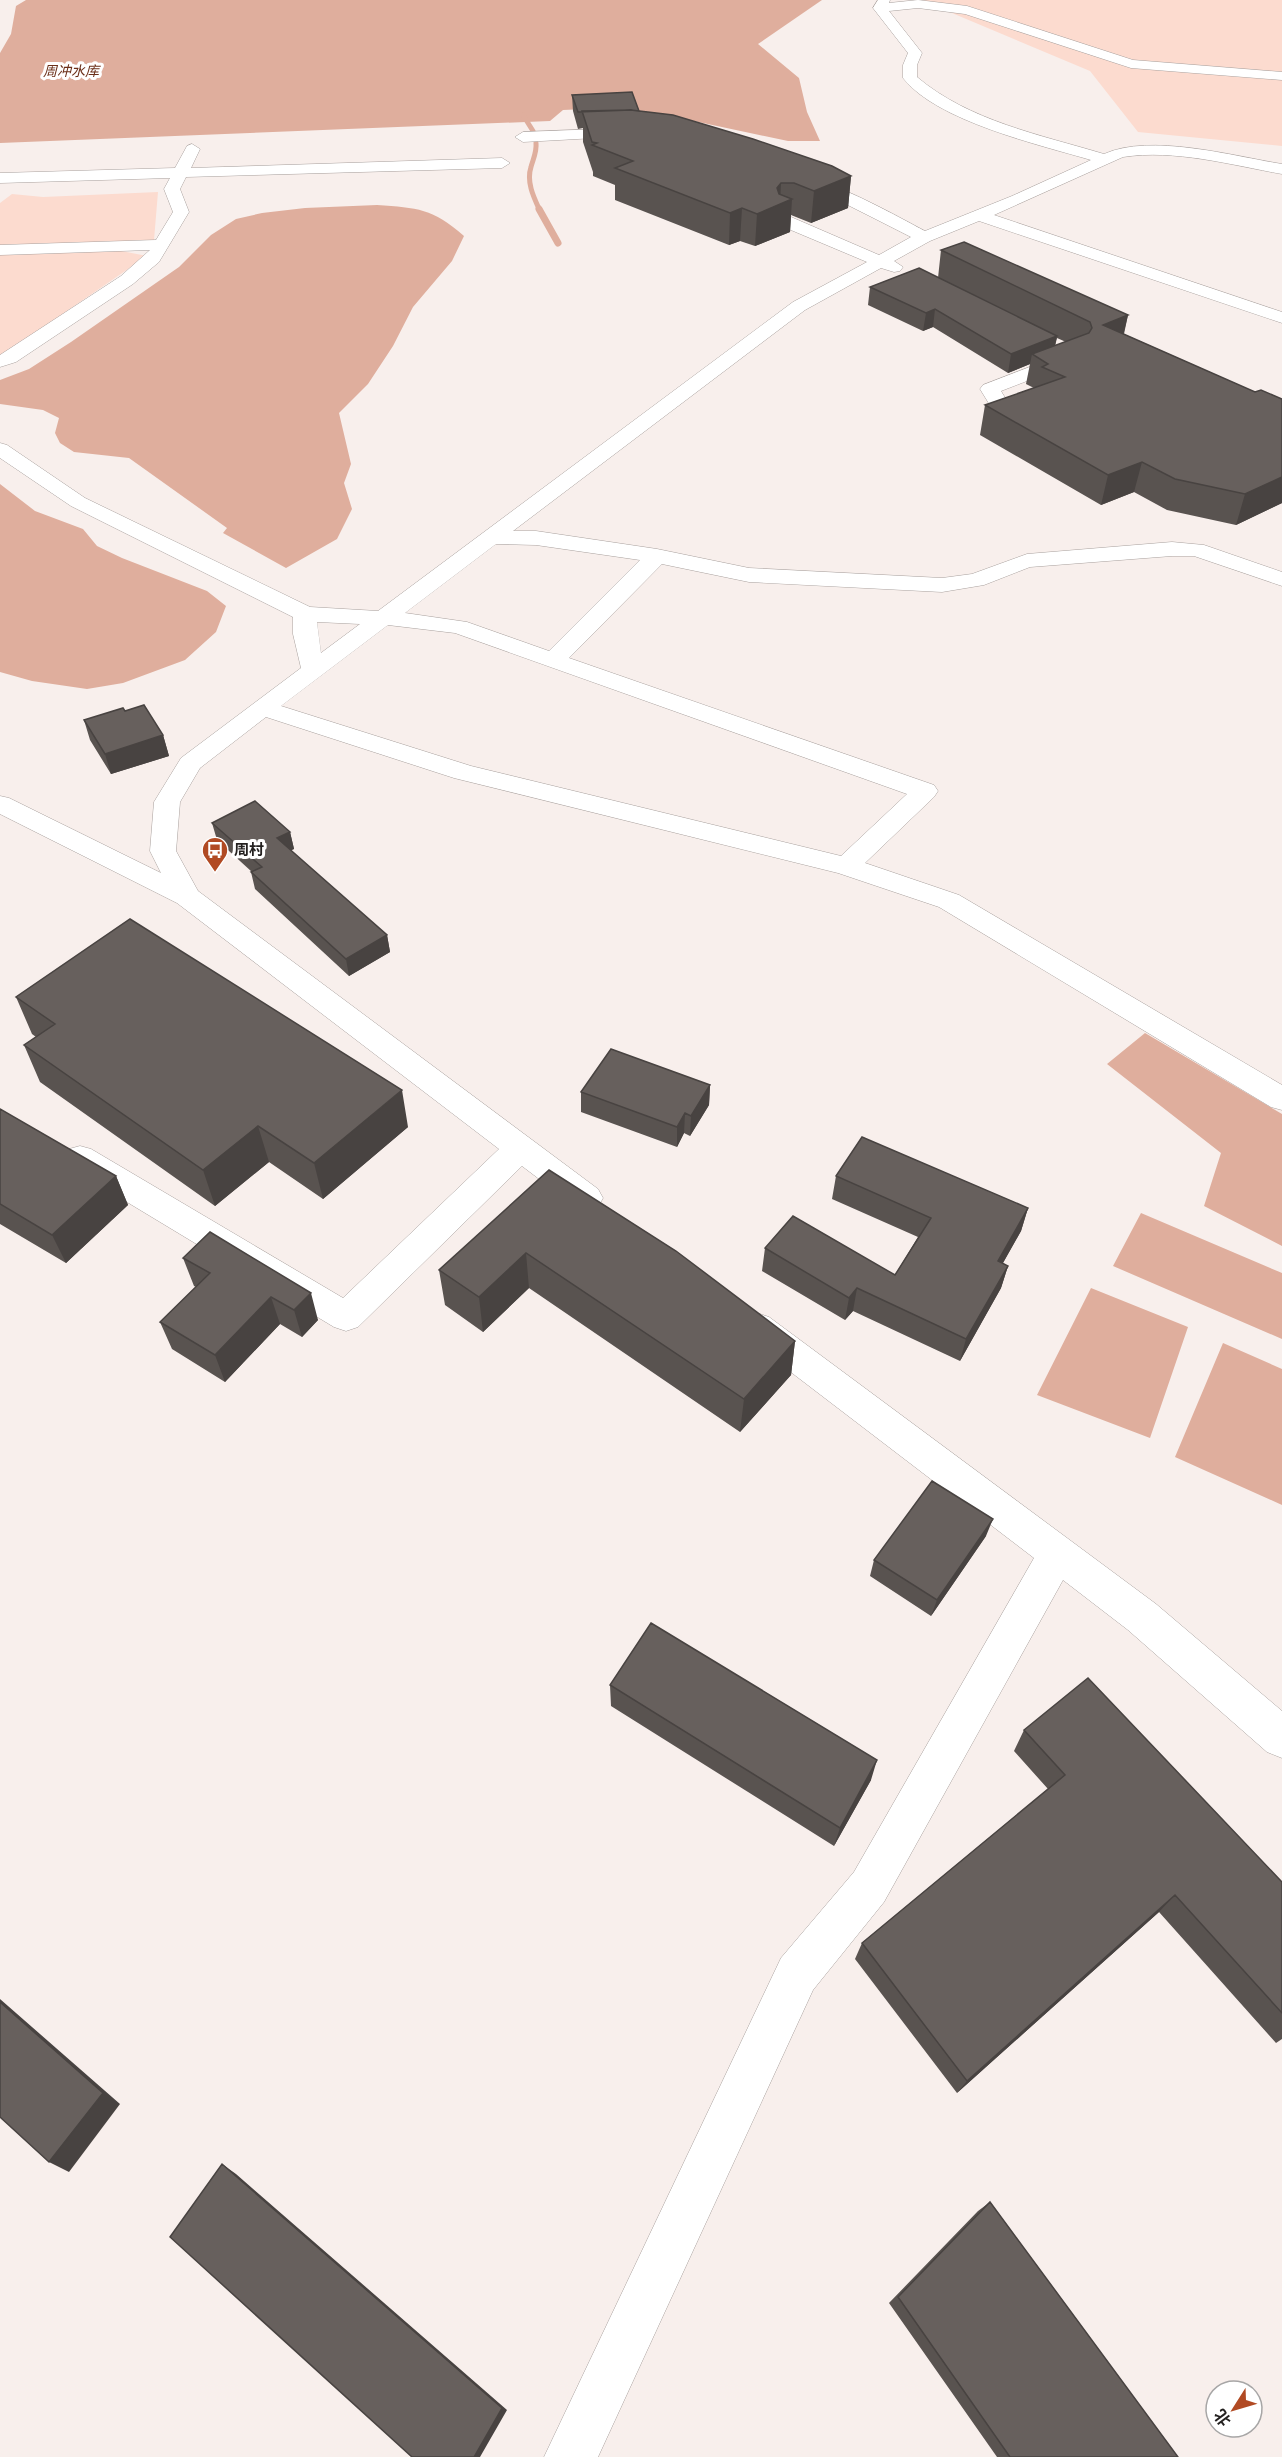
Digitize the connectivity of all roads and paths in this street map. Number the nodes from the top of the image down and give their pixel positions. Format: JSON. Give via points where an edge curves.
{"nodes":[{"id":1,"x":882,"y":4,"type":"edge"},
{"id":2,"x":1282,"y":76,"type":"edge"},
{"id":3,"x":642,"y":135,"type":"edge"},
{"id":4,"x":523,"y":137,"type":"dead end"},
{"id":5,"x":502,"y":146,"type":"dead end"},
{"id":6,"x":192,"y":149,"type":"dead end"},
{"id":7,"x":310,"y":153,"type":"dead end"},
{"id":8,"x":1105,"y":159,"type":"junction"},
{"id":9,"x":502,"y":163,"type":"junction"},
{"id":10,"x":1282,"y":169,"type":"edge"},
{"id":11,"x":303,"y":170,"type":"junction"},
{"id":12,"x":180,"y":173,"type":"junction"},
{"id":13,"x":792,"y":177,"type":"edge"},
{"id":14,"x":0,"y":178,"type":"edge"},
{"id":15,"x":471,"y":182,"type":"dead end"},
{"id":16,"x":297,"y":186,"type":"dead end"},
{"id":17,"x":195,"y":189,"type":"dead end"},
{"id":18,"x":166,"y":190,"type":"junction"},
{"id":19,"x":979,"y":215,"type":"junction"},
{"id":20,"x":785,"y":221,"type":"edge"},
{"id":21,"x":924,"y":237,"type":"junction"},
{"id":22,"x":162,"y":245,"type":"junction"},
{"id":23,"x":0,"y":250,"type":"edge"},
{"id":24,"x":882,"y":260,"type":"junction"},
{"id":25,"x":914,"y":276,"type":"edge"},
{"id":26,"x":1282,"y":318,"type":"edge"},
{"id":27,"x":1053,"y":346,"type":"edge"},
{"id":28,"x":0,"y":361,"type":"edge"},
{"id":29,"x":1003,"y":411,"type":"edge"},
{"id":30,"x":0,"y":449,"type":"edge"},
{"id":31,"x":490,"y":537,"type":"junction"},
{"id":32,"x":657,"y":556,"type":"junction"},
{"id":33,"x":1282,"y":579,"type":"edge"},
{"id":34,"x":305,"y":614,"type":"junction"},
{"id":35,"x":380,"y":620,"type":"junction"},
{"id":36,"x":553,"y":660,"type":"junction"},
{"id":37,"x":313,"y":669,"type":"junction"},
{"id":38,"x":262,"y":708,"type":"junction"},
{"id":39,"x":0,"y":804,"type":"edge"},
{"id":40,"x":846,"y":866,"type":"junction"},
{"id":41,"x":187,"y":897,"type":"junction"},
{"id":42,"x":1282,"y":1099,"type":"edge"},
{"id":43,"x":51,"y":1140,"type":"edge"},
{"id":44,"x":520,"y":1148,"type":"junction"},
{"id":45,"x":614,"y":1219,"type":"edge"},
{"id":46,"x":737,"y":1311,"type":"edge"},
{"id":47,"x":1058,"y":1553,"type":"junction"},
{"id":48,"x":1282,"y":1738,"type":"edge"},
{"id":49,"x":571,"y":2457,"type":"edge"}],
"edges":[{"from":1,"to":2,"type":"street","via":[[967,10],[1131,64]]},
{"from":1,"to":8,"type":"street","via":[[915,53],[910,78],[920,89],[997,125]]},
{"from":3,"to":4,"type":"street"},
{"from":5,"to":9,"type":"street"},
{"from":6,"to":12,"type":"street"},
{"from":7,"to":11,"type":"street"},
{"from":8,"to":10,"type":"street","via":[[1139,150],[1171,151]]},
{"from":8,"to":19,"type":"street"},
{"from":9,"to":11,"type":"street"},
{"from":9,"to":15,"type":"street","via":[[502,170]]},
{"from":11,"to":12,"type":"street"},
{"from":11,"to":16,"type":"street"},
{"from":12,"to":14,"type":"street"},
{"from":12,"to":18,"type":"street"},
{"from":13,"to":21,"type":"street","via":[[836,193]]},
{"from":17,"to":18,"type":"street"},
{"from":18,"to":22,"type":"street","via":[[181,212]]},
{"from":19,"to":21,"type":"street"},
{"from":19,"to":26,"type":"street"},
{"from":20,"to":24,"type":"street"},
{"from":21,"to":24,"type":"street"},
{"from":22,"to":23,"type":"street"},
{"from":22,"to":28,"type":"street","via":[[127,280]]},
{"from":24,"to":25,"type":"street"},
{"from":24,"to":31,"type":"street","via":[[799,306]]},
{"from":27,"to":29,"type":"street","via":[[1075,356],[990,389]]},
{"from":30,"to":34,"type":"street","via":[[78,502]]},
{"from":31,"to":32,"type":"street","via":[[536,538]]},
{"from":31,"to":35,"type":"street"},
{"from":32,"to":33,"type":"street","via":[[748,574],[942,585],[976,580],[1027,561],[1172,549],[1196,550]]},
{"from":32,"to":36,"type":"street"},
{"from":34,"to":35,"type":"street"},
{"from":34,"to":37,"type":"street"},
{"from":35,"to":36,"type":"street","via":[[414,620],[459,627]]},
{"from":35,"to":37,"type":"street"},
{"from":36,"to":40,"type":"street","via":[[925,791]]},
{"from":37,"to":38,"type":"street"},
{"from":38,"to":40,"type":"street","via":[[463,772]]},
{"from":38,"to":41,"type":"street","via":[[190,763],[167,802],[163,852]]},
{"from":39,"to":41,"type":"street"},
{"from":40,"to":42,"type":"street","via":[[949,901]]},
{"from":41,"to":44,"type":"street"},
{"from":43,"to":44,"type":"street","via":[[346,1317]]},
{"from":44,"to":45,"type":"street"},
{"from":46,"to":47,"type":"street"},
{"from":47,"to":48,"type":"street","via":[[1142,1617]]},
{"from":47,"to":49,"type":"street","via":[[869,1887],[797,1974]]}]}
